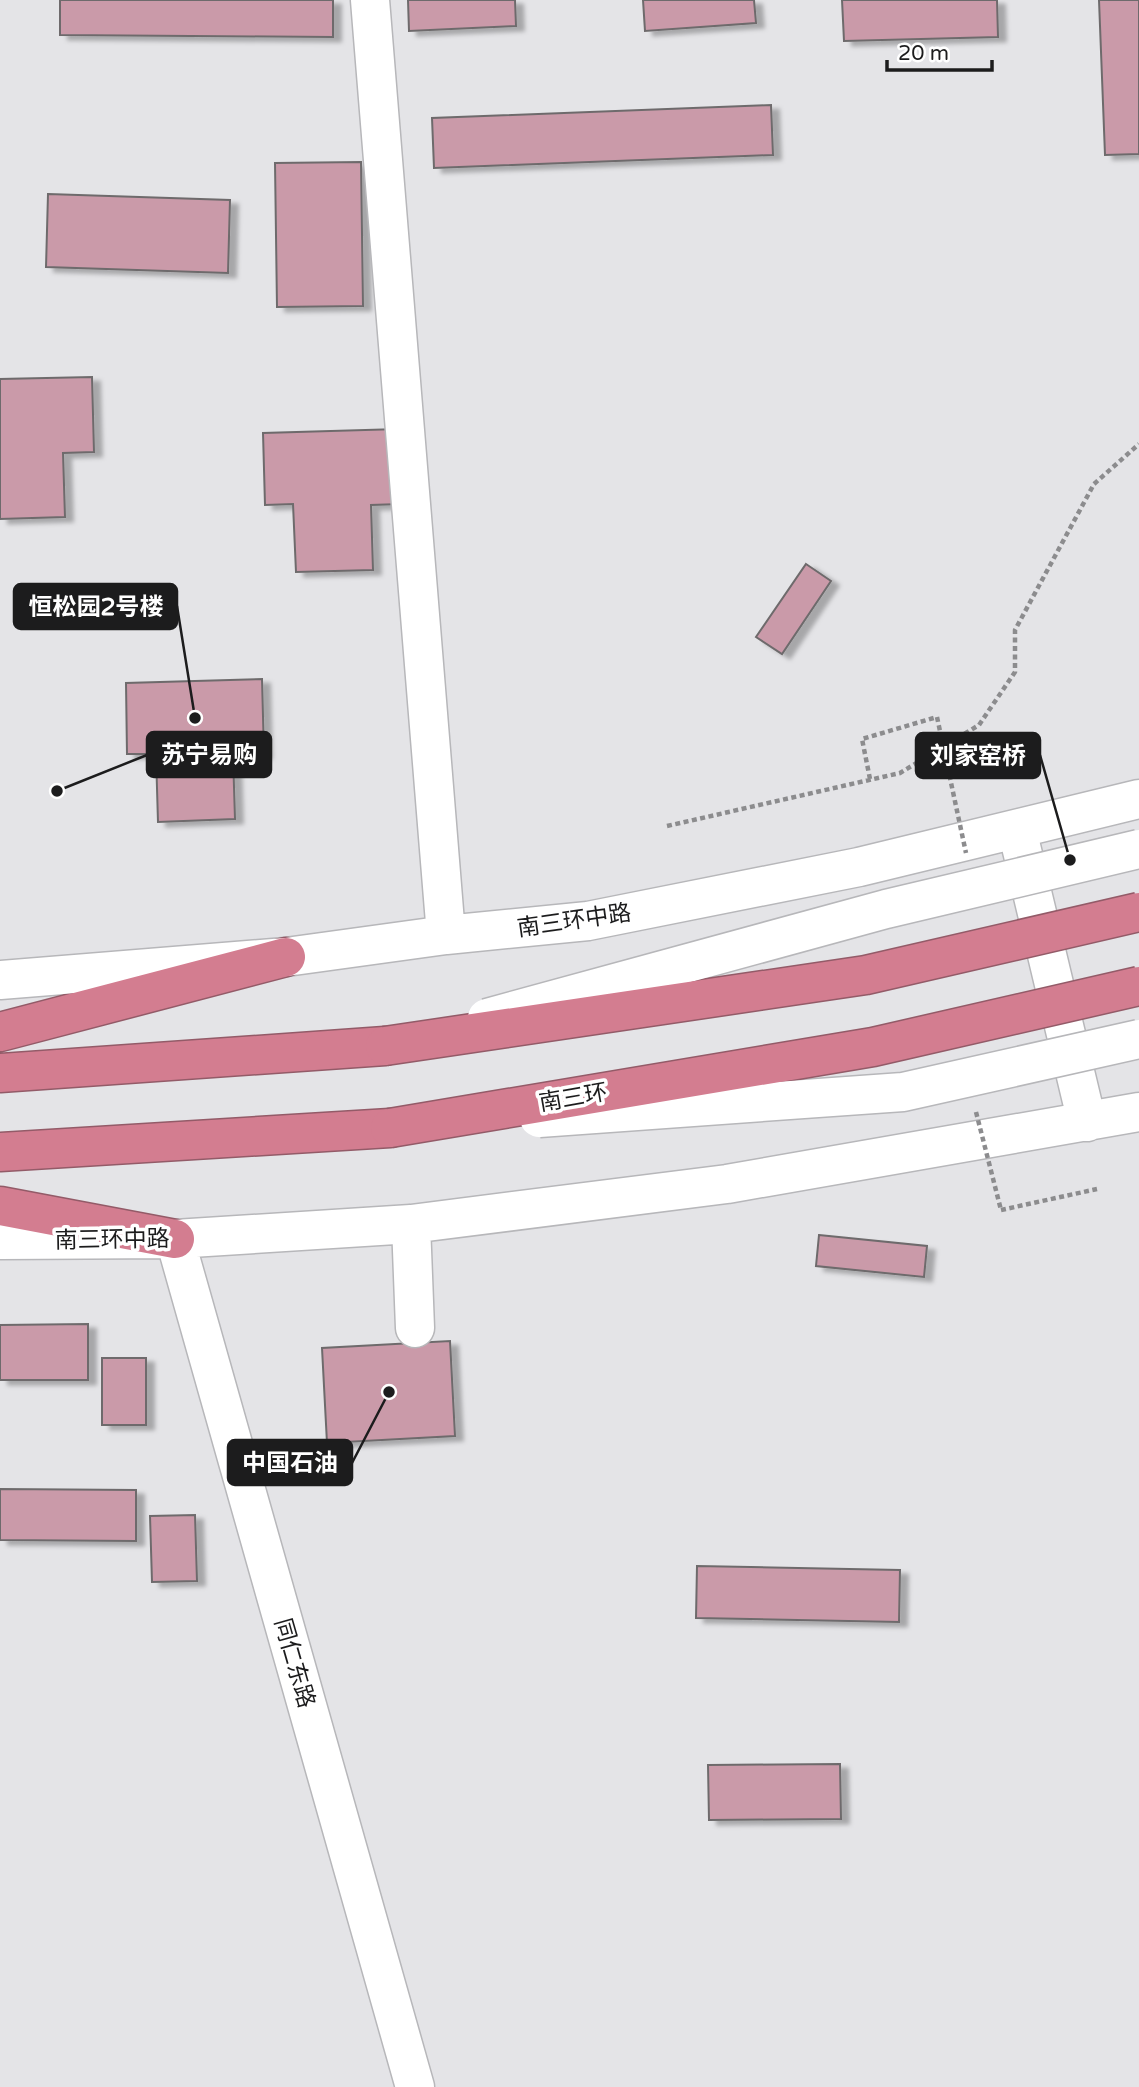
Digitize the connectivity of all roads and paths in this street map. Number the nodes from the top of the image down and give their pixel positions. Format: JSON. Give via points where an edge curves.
{"nodes":[{"id":1,"x":370,"y":0,"type":"edge"},
{"id":2,"x":1139,"y":444,"type":"edge"},
{"id":3,"x":870,"y":779,"type":"junction"},
{"id":4,"x":1139,"y":799,"type":"edge"},
{"id":5,"x":667,"y":826,"type":"dead end"},
{"id":6,"x":1016,"y":827,"type":"junction"},
{"id":7,"x":1139,"y":849,"type":"edge"},
{"id":8,"x":969,"y":866,"type":"dead end"},
{"id":9,"x":1139,"y":912,"type":"edge"},
{"id":10,"x":446,"y":935,"type":"junction"},
{"id":11,"x":286,"y":957,"type":"junction"},
{"id":12,"x":0,"y":980,"type":"edge"},
{"id":13,"x":1139,"y":986,"type":"edge"},
{"id":14,"x":0,"y":1032,"type":"edge"},
{"id":15,"x":1139,"y":1039,"type":"edge"},
{"id":16,"x":385,"y":1046,"type":"junction"},
{"id":17,"x":0,"y":1073,"type":"edge"},
{"id":18,"x":1139,"y":1112,"type":"edge"},
{"id":19,"x":1087,"y":1122,"type":"junction"},
{"id":20,"x":390,"y":1128,"type":"junction"},
{"id":21,"x":0,"y":1152,"type":"edge"},
{"id":22,"x":1097,"y":1189,"type":"dead end"},
{"id":23,"x":0,"y":1206,"type":"edge"},
{"id":24,"x":1001,"y":1210,"type":"dead end"},
{"id":25,"x":411,"y":1224,"type":"junction"},
{"id":26,"x":175,"y":1239,"type":"junction"},
{"id":27,"x":0,"y":1240,"type":"edge"},
{"id":28,"x":415,"y":1328,"type":"dead end"},
{"id":29,"x":415,"y":2087,"type":"edge"}],
"edges":[{"from":1,"to":10,"type":"street"},
{"from":2,"to":3,"type":"path","via":[[1094,484],[1014,630],[1014,671],[979,725],[900,773]]},
{"from":3,"to":5,"type":"path"},
{"from":3,"to":8,"type":"path","bridge":true,"via":[[862,739],[937,717]]},
{"from":4,"to":6,"type":"street","name":"南三环中路"},
{"from":6,"to":10,"type":"street","name":"南三环中路","via":[[859,867],[588,921]]},
{"from":6,"to":19,"type":"street"},
{"from":7,"to":16,"type":"street","bridge":true,"via":[[886,908]]},
{"from":9,"to":16,"type":"highway","bridge":true,"via":[[866,975]]},
{"from":10,"to":11,"type":"street","name":"南三环中路"},
{"from":11,"to":12,"type":"street","name":"南三环中路"},
{"from":11,"to":14,"type":"highway"},
{"from":13,"to":20,"type":"highway","name":"南三环","bridge":true,"via":[[873,1047]]},
{"from":15,"to":20,"type":"street","bridge":true,"via":[[903,1092]]},
{"from":16,"to":17,"type":"highway"},
{"from":18,"to":19,"type":"street","name":"南三环中路"},
{"from":19,"to":25,"type":"street","name":"南三环中路","via":[[727,1184]]},
{"from":20,"to":21,"type":"highway","name":"南三环"},
{"from":22,"to":24,"type":"path"},
{"from":23,"to":26,"type":"highway"},
{"from":25,"to":26,"type":"street","name":"南三环中路"},
{"from":25,"to":28,"type":"street"},
{"from":26,"to":27,"type":"street","name":"南三环中路"},
{"from":26,"to":29,"type":"street","name":"同仁东路"}]}
